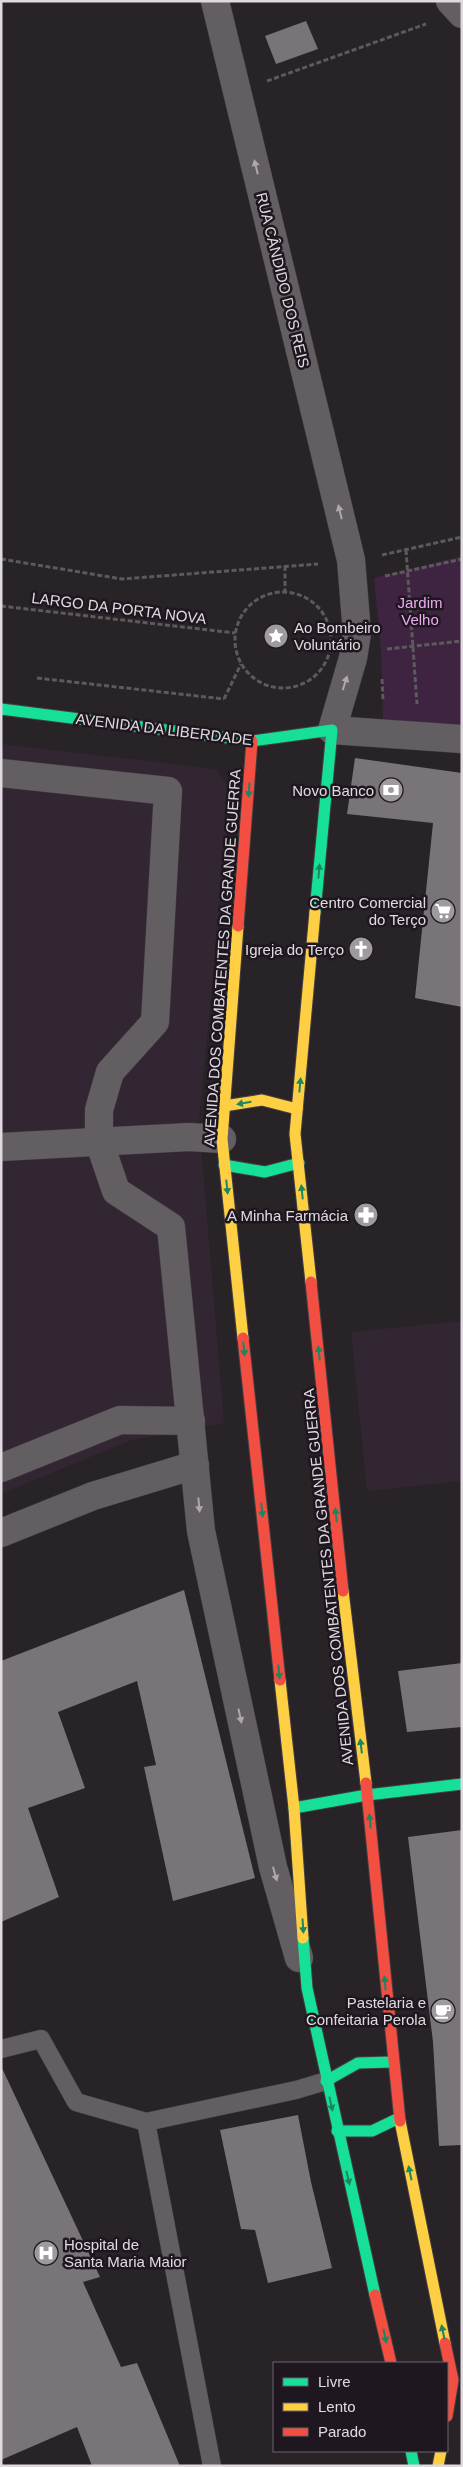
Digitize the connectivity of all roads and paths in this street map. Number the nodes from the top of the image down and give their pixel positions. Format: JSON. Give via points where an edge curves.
{"nodes":[{"id":1,"x":215,"y":1,"type":"edge"},
{"id":2,"x":457,"y":9,"type":"edge"},
{"id":3,"x":237,"y":91,"type":"junction"},
{"id":4,"x":462,"y":537,"type":"edge"},
{"id":5,"x":406,"y":550,"type":"junction"},
{"id":6,"x":363,"y":558,"type":"junction"},
{"id":7,"x":1,"y":559,"type":"edge"},
{"id":8,"x":462,"y":560,"type":"edge"},
{"id":9,"x":324,"y":564,"type":"dead end"},
{"id":10,"x":285,"y":566,"type":"junction"},
{"id":11,"x":408,"y":571,"type":"junction"},
{"id":12,"x":382,"y":576,"type":"dead end"},
{"id":13,"x":285,"y":591,"type":"junction"},
{"id":14,"x":1,"y":606,"type":"edge"},
{"id":15,"x":235,"y":633,"type":"junction"},
{"id":16,"x":462,"y":641,"type":"edge"},
{"id":17,"x":413,"y":646,"type":"junction"},
{"id":18,"x":381,"y":649,"type":"dead end"},
{"id":19,"x":241,"y":664,"type":"junction"},
{"id":20,"x":30,"y":678,"type":"dead end"},
{"id":21,"x":382,"y":678,"type":"dead end"},
{"id":22,"x":224,"y":699,"type":"junction"},
{"id":23,"x":224,"y":707,"type":"dead end"},
{"id":24,"x":383,"y":707,"type":"dead end"},
{"id":25,"x":418,"y":708,"type":"dead end"},
{"id":26,"x":1,"y":709,"type":"edge"},
{"id":27,"x":332,"y":730,"type":"junction"},
{"id":28,"x":462,"y":739,"type":"edge"},
{"id":29,"x":252,"y":741,"type":"junction"},
{"id":30,"x":1,"y":773,"type":"edge"},
{"id":31,"x":224,"y":1106,"type":"junction"},
{"id":32,"x":297,"y":1109,"type":"junction"},
{"id":33,"x":99,"y":1141,"type":"junction"},
{"id":34,"x":1,"y":1147,"type":"edge"},
{"id":35,"x":223,"y":1152,"type":"junction"},
{"id":36,"x":299,"y":1163,"type":"junction"},
{"id":37,"x":191,"y":1421,"type":"junction"},
{"id":38,"x":195,"y":1464,"type":"junction"},
{"id":39,"x":1,"y":1468,"type":"edge"},
{"id":40,"x":1,"y":1533,"type":"edge"},
{"id":41,"x":250,"y":1767,"type":"junction"},
{"id":42,"x":462,"y":1784,"type":"edge"},
{"id":43,"x":367,"y":1794,"type":"junction"},
{"id":44,"x":294,"y":1808,"type":"junction"},
{"id":45,"x":307,"y":1988,"type":"junction"},
{"id":46,"x":1,"y":2049,"type":"edge"},
{"id":47,"x":392,"y":2062,"type":"junction"},
{"id":48,"x":326,"y":2081,"type":"junction"},
{"id":49,"x":399,"y":2118,"type":"junction"},
{"id":50,"x":146,"y":2122,"type":"junction"},
{"id":51,"x":338,"y":2130,"type":"junction"},
{"id":52,"x":391,"y":2362,"type":"edge"},
{"id":53,"x":458,"y":2391,"type":"edge"},
{"id":54,"x":448,"y":2414,"type":"edge"},
{"id":55,"x":411,"y":2452,"type":"edge"},
{"id":56,"x":441,"y":2452,"type":"edge"},
{"id":57,"x":212,"y":2466,"type":"edge"},
{"id":58,"x":414,"y":2466,"type":"edge"},
{"id":59,"x":438,"y":2466,"type":"edge"}],
"edges":[{"from":1,"to":3,"type":"street","name":"RUA CÂNDIDO DOS REIS"},
{"from":2,"to":3,"type":"path"},
{"from":6,"to":3,"type":"street","name":"RUA CÂNDIDO DOS REIS","one_way":true},
{"from":4,"to":5,"type":"path"},
{"from":5,"to":6,"type":"path"},
{"from":5,"to":11,"type":"path"},
{"from":27,"to":6,"type":"street","one_way":true,"via":[[353,658]]},
{"from":7,"to":10,"type":"path","via":[[122,579]]},
{"from":8,"to":11,"type":"path"},
{"from":9,"to":10,"type":"path"},
{"from":10,"to":13,"type":"path"},
{"from":11,"to":12,"type":"path"},
{"from":11,"to":17,"type":"path"},
{"from":13,"to":15,"type":"path","via":[[258,598],[239,620]]},
{"from":13,"to":19,"type":"path","via":[[313,602],[329,628],[327,658],[319,672],[293,687],[278,688],[250,676]]},
{"from":14,"to":15,"type":"path","name":"LARGO DA PORTA NOVA"},
{"from":15,"to":19,"type":"path","via":[[235,649]]},
{"from":16,"to":17,"type":"path"},
{"from":17,"to":18,"type":"path"},
{"from":17,"to":25,"type":"path"},
{"from":19,"to":22,"type":"path"},
{"from":20,"to":22,"type":"path"},
{"from":21,"to":24,"type":"path"},
{"from":22,"to":23,"type":"path"},
{"from":26,"to":29,"type":"main road","name":"AVENIDA DA LIBERDADE"},
{"from":27,"to":28,"type":"street"},
{"from":27,"to":29,"type":"main road","name":"AVENIDA DA LIBERDADE"},
{"from":32,"to":27,"type":"main road","name":"AVENIDA DOS COMBATENTES DA GRANDE GUERRA","one_way":true},
{"from":29,"to":31,"type":"main road","name":"AVENIDA DOS COMBATENTES DA GRANDE GUERRA","one_way":true},
{"from":30,"to":33,"type":"street","via":[[168,791],[155,1022],[110,1072],[100,1110]]},
{"from":32,"to":31,"type":"main road","one_way":true,"via":[[262,1100]]},
{"from":31,"to":35,"type":"main road","name":"AVENIDA DOS COMBATENTES DA GRANDE GUERRA"},
{"from":32,"to":36,"type":"main road","name":"AVENIDA DOS COMBATENTES DA GRANDE GUERRA","via":[[295,1134]]},
{"from":33,"to":34,"type":"street"},
{"from":33,"to":35,"type":"street","via":[[188,1137]]},
{"from":33,"to":37,"type":"street","via":[[116,1191],[171,1227]]},
{"from":35,"to":36,"type":"main road","via":[[264,1172]]},
{"from":35,"to":44,"type":"main road","name":"AVENIDA DOS COMBATENTES DA GRANDE GUERRA","one_way":true},
{"from":43,"to":36,"type":"main road","name":"AVENIDA DOS COMBATENTES DA GRANDE GUERRA","one_way":true},
{"from":37,"to":38,"type":"street"},
{"from":37,"to":39,"type":"street","via":[[120,1420]]},
{"from":38,"to":40,"type":"street","via":[[93,1496]]},
{"from":38,"to":41,"type":"street","one_way":true,"via":[[201,1531]]},
{"from":41,"to":44,"type":"street","via":[[270,1792]]},
{"from":41,"to":45,"type":"street","one_way":true,"via":[[273,1867]]},
{"from":42,"to":43,"type":"main road"},
{"from":43,"to":44,"type":"main road"},
{"from":47,"to":43,"type":"main road","name":"AVENIDA DOS COMBATENTES DA GRANDE GUERRA","one_way":true},
{"from":44,"to":45,"type":"main road","name":"AVENIDA DOS COMBATENTES DA GRANDE GUERRA","one_way":true},
{"from":45,"to":48,"type":"main road","name":"AVENIDA DOS COMBATENTES DA GRANDE GUERRA"},
{"from":46,"to":50,"type":"lane","via":[[41,2039],[76,2102]]},
{"from":47,"to":48,"type":"main road","via":[[358,2063]]},
{"from":47,"to":49,"type":"main road","name":"AVENIDA DOS COMBATENTES DA GRANDE GUERRA"},
{"from":48,"to":50,"type":"lane"},
{"from":48,"to":51,"type":"main road","name":"AVENIDA DOS COMBATENTES DA GRANDE GUERRA","one_way":true},
{"from":49,"to":51,"type":"main road","via":[[372,2131]]},
{"from":53,"to":49,"type":"main road","name":"AVENIDA DOS COMBATENTES DA GRANDE GUERRA","one_way":true},
{"from":50,"to":57,"type":"lane"},
{"from":51,"to":52,"type":"main road","name":"AVENIDA DOS COMBATENTES DA GRANDE GUERRA","one_way":true},
{"from":53,"to":54,"type":"main road","name":"AVENIDA DOS COMBATENTES DA GRANDE GUERRA"},
{"from":55,"to":58,"type":"main road"},
{"from":56,"to":59,"type":"main road"}]}
